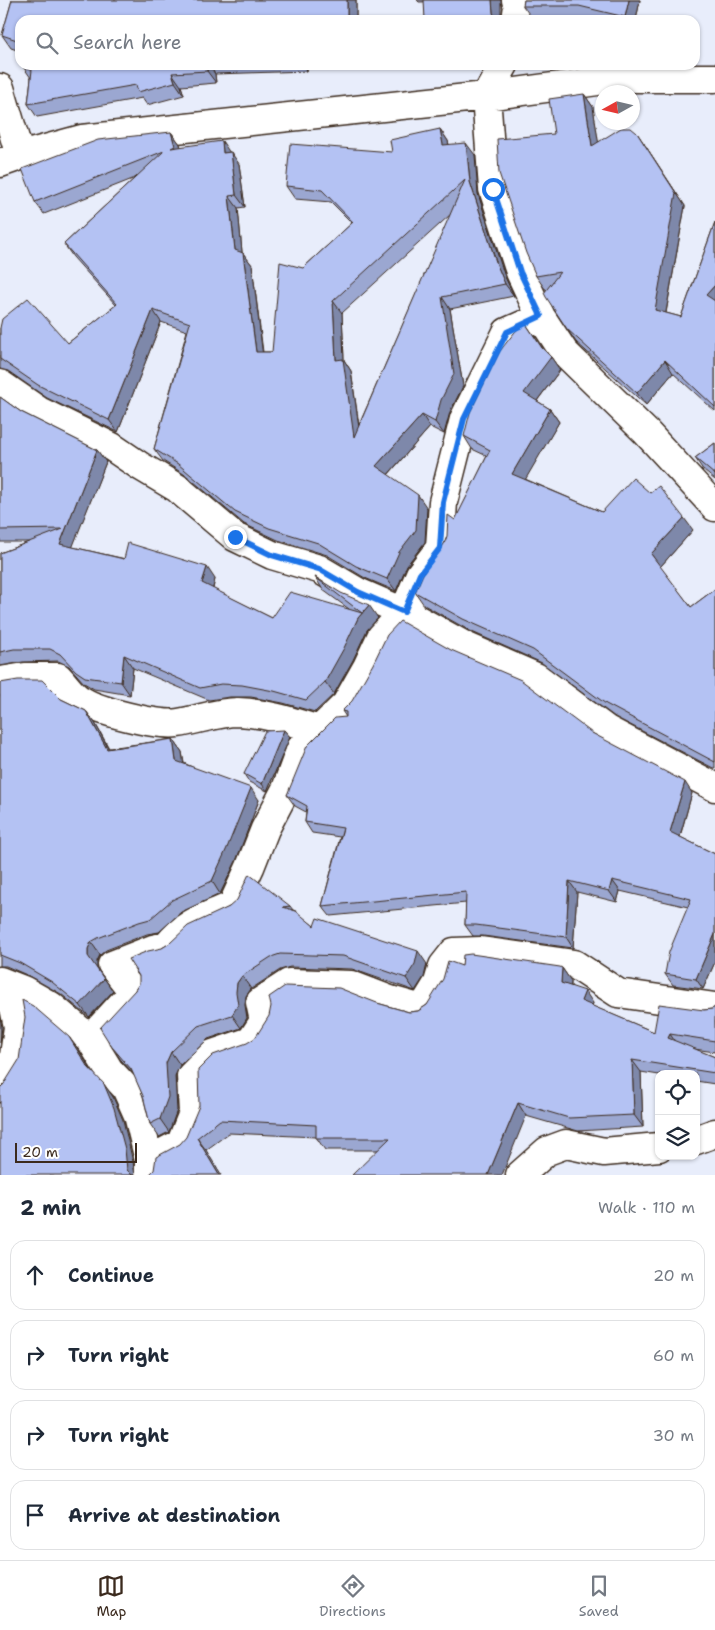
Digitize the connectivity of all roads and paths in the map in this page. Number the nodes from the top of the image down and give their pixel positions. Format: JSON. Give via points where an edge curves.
{"nodes":[{"id":1,"x":516,"y":0,"type":"edge"},
{"id":2,"x":517,"y":15,"type":"edge"},
{"id":3,"x":501,"y":70,"type":"edge"},
{"id":4,"x":715,"y":78,"type":"edge"},
{"id":5,"x":0,"y":88,"type":"edge"},
{"id":6,"x":486,"y":96,"type":"junction"},
{"id":7,"x":10,"y":159,"type":"edge"},
{"id":8,"x":541,"y":316,"type":"junction"},
{"id":9,"x":0,"y":384,"type":"edge"},
{"id":10,"x":715,"y":507,"type":"edge"},
{"id":11,"x":404,"y":612,"type":"junction"},
{"id":12,"x":0,"y":681,"type":"edge"},
{"id":13,"x":320,"y":730,"type":"junction"},
{"id":14,"x":715,"y":787,"type":"edge"},
{"id":15,"x":0,"y":981,"type":"edge"},
{"id":16,"x":0,"y":986,"type":"edge"},
{"id":17,"x":715,"y":1007,"type":"edge"},
{"id":18,"x":90,"y":1039,"type":"junction"},
{"id":19,"x":0,"y":1088,"type":"edge"},
{"id":20,"x":715,"y":1133,"type":"edge"},
{"id":21,"x":700,"y":1139,"type":"edge"},
{"id":22,"x":655,"y":1147,"type":"edge"},
{"id":23,"x":149,"y":1168,"type":"edge"},
{"id":24,"x":520,"y":1175,"type":"edge"}],
"edges":[{"from":1,"to":2,"type":"street"},
{"from":3,"to":6,"type":"street"},
{"from":4,"to":6,"type":"street","via":[[620,78]]},
{"from":5,"to":7,"type":"street"},
{"from":6,"to":7,"type":"street","via":[[82,139]]},
{"from":6,"to":8,"type":"street","via":[[493,189],[520,272]]},
{"from":8,"to":10,"type":"street","via":[[564,352],[646,432]]},
{"from":8,"to":11,"type":"street","via":[[507,332],[464,419],[443,502],[440,548],[420,574]]},
{"from":9,"to":11,"type":"street","via":[[39,411],[112,447],[177,488],[235,537],[272,555],[319,569],[358,592]]},
{"from":11,"to":13,"type":"street","via":[[380,637],[346,704]]},
{"from":11,"to":14,"type":"street","via":[[465,646],[536,677],[607,730]]},
{"from":12,"to":13,"type":"street","via":[[58,677],[86,703],[160,723],[237,712],[265,715]]},
{"from":13,"to":18,"type":"street","via":[[301,748],[286,789],[232,906],[191,922],[167,946],[112,965],[133,992]]},
{"from":15,"to":18,"type":"street","via":[[51,1006]]},
{"from":16,"to":19,"type":"street","via":[[14,1007],[18,1027],[12,1070]]},
{"from":17,"to":23,"type":"street","via":[[618,993],[574,964],[481,951],[454,952],[443,966],[438,983],[422,1009],[351,985],[288,983],[260,1002],[264,1021],[251,1041],[213,1054],[191,1076],[194,1112],[180,1143]]},
{"from":18,"to":23,"type":"street","via":[[108,1070],[126,1088],[138,1115]]},
{"from":20,"to":21,"type":"street"},
{"from":22,"to":24,"type":"street","via":[[604,1152],[566,1144],[547,1151]]}]}
